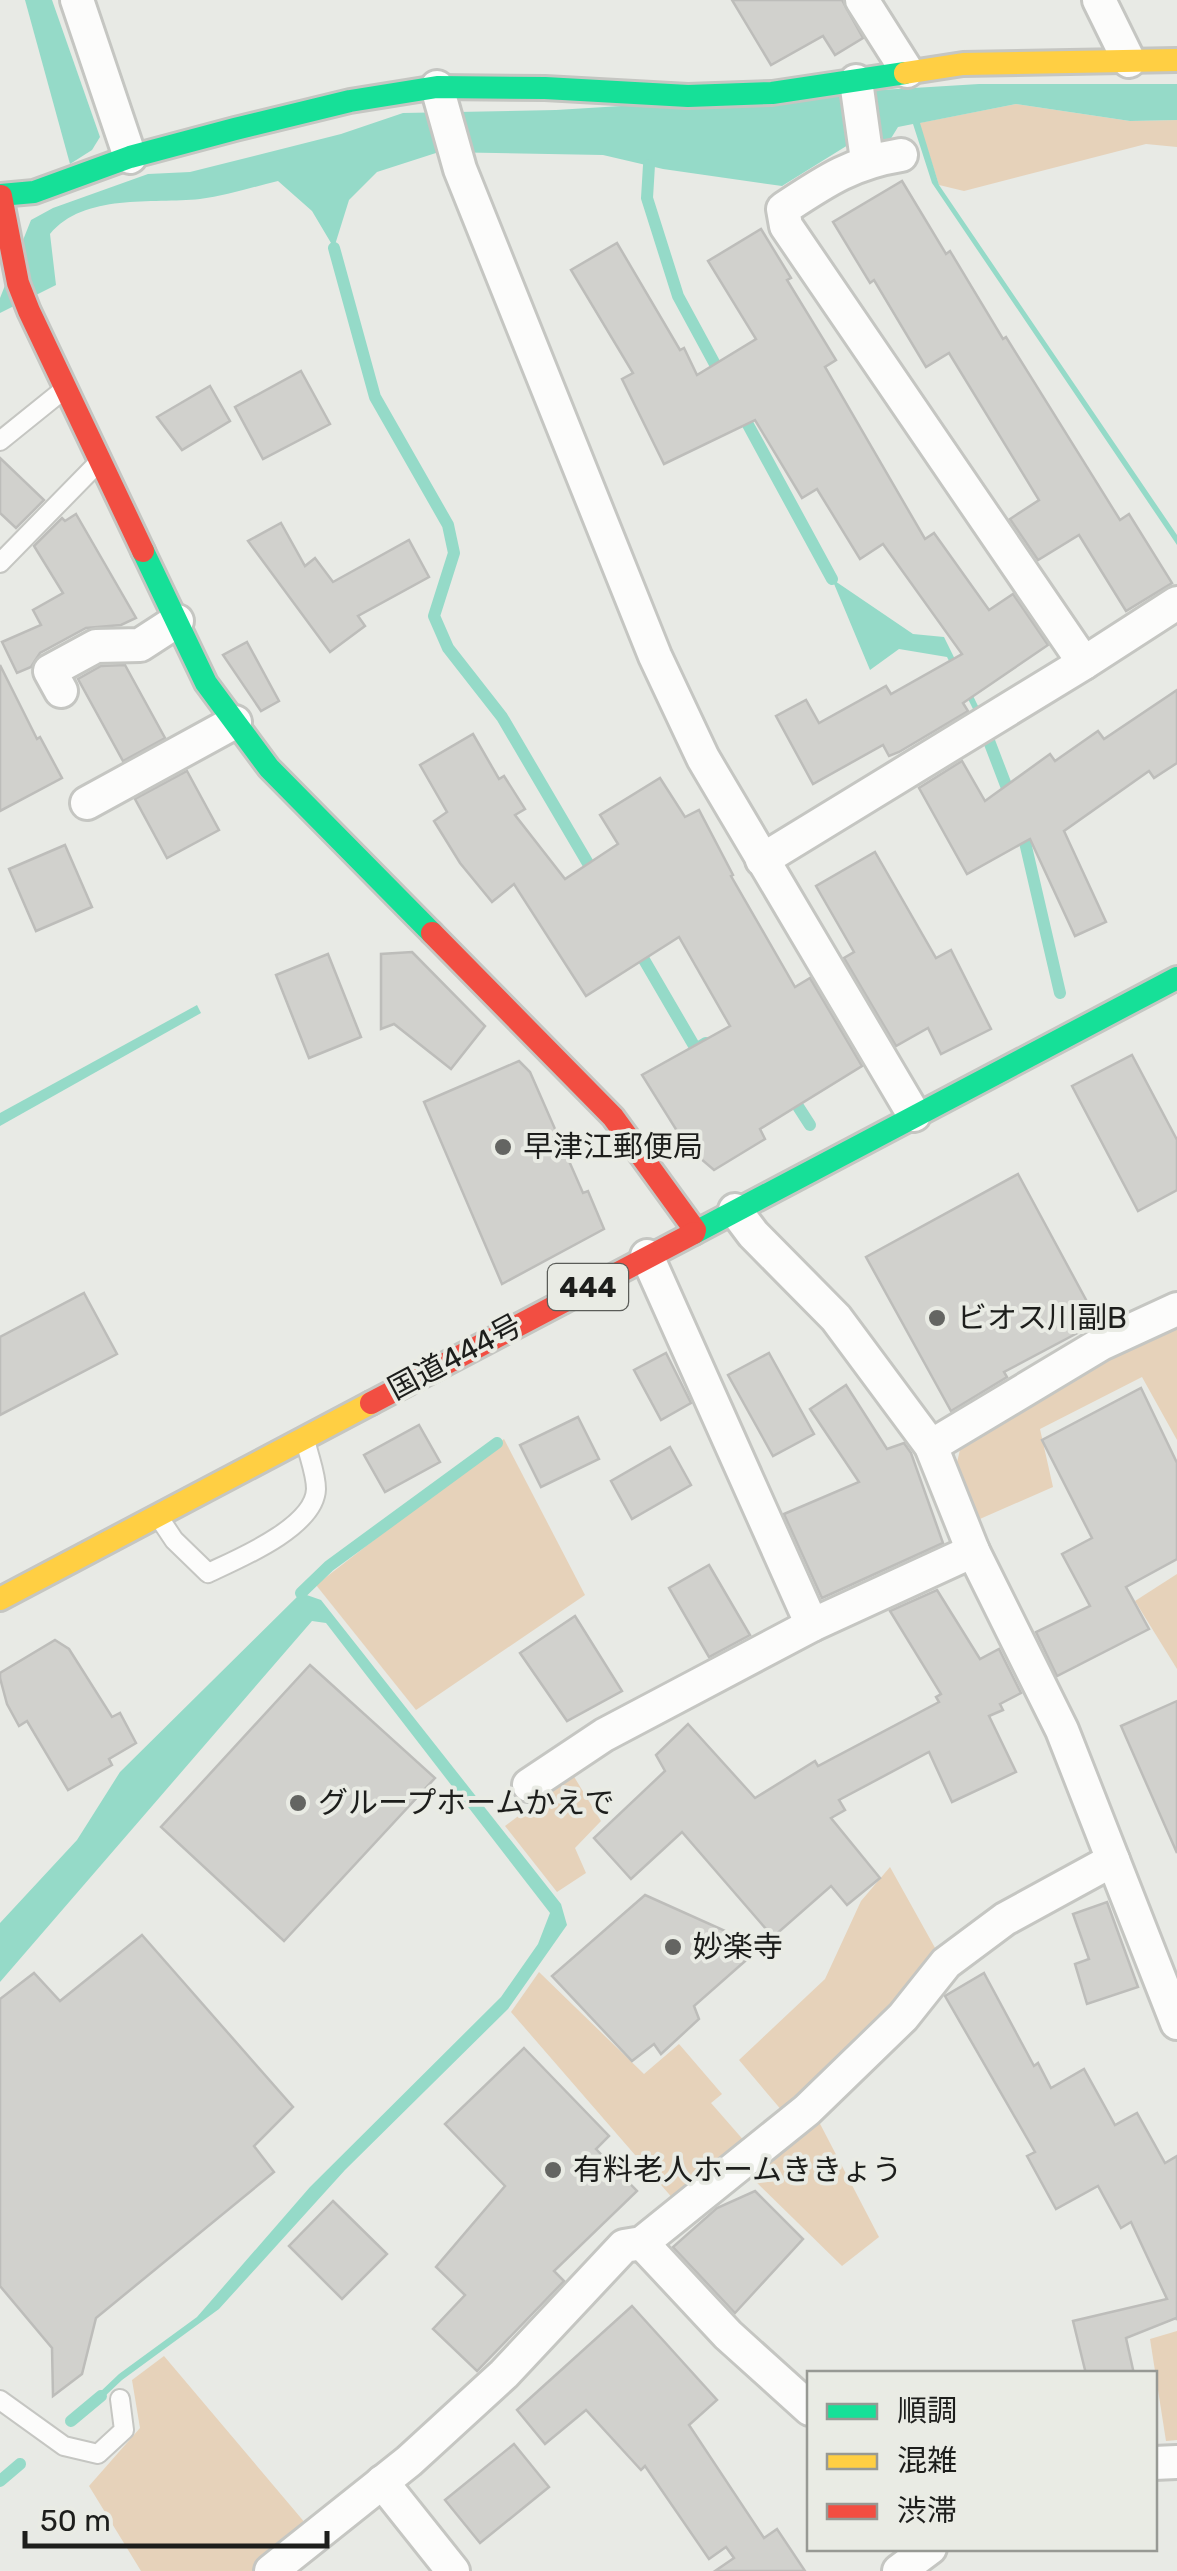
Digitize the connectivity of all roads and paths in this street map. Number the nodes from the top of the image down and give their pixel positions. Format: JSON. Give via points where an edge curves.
{"nodes":[{"id":1,"x":77,"y":0,"type":"edge"},
{"id":2,"x":862,"y":0,"type":"edge"},
{"id":3,"x":1098,"y":0,"type":"edge"},
{"id":4,"x":1177,"y":60,"type":"edge"},
{"id":5,"x":1129,"y":61,"type":"junction"},
{"id":6,"x":907,"y":71,"type":"junction"},
{"id":7,"x":856,"y":81,"type":"junction"},
{"id":8,"x":437,"y":87,"type":"junction"},
{"id":9,"x":901,"y":154,"type":"dead end"},
{"id":10,"x":130,"y":157,"type":"junction"},
{"id":11,"x":867,"y":160,"type":"junction"},
{"id":12,"x":1,"y":195,"type":"edge"},
{"id":13,"x":66,"y":388,"type":"junction"},
{"id":14,"x":0,"y":441,"type":"edge"},
{"id":15,"x":101,"y":460,"type":"junction"},
{"id":16,"x":0,"y":563,"type":"edge"},
{"id":17,"x":1177,"y":603,"type":"edge"},
{"id":18,"x":177,"y":622,"type":"junction"},
{"id":19,"x":1084,"y":663,"type":"junction"},
{"id":20,"x":61,"y":691,"type":"dead end"},
{"id":21,"x":236,"y":722,"type":"junction"},
{"id":22,"x":87,"y":803,"type":"dead end"},
{"id":23,"x":762,"y":860,"type":"junction"},
{"id":24,"x":1177,"y":978,"type":"edge"},
{"id":25,"x":914,"y":1115,"type":"junction"},
{"id":26,"x":735,"y":1210,"type":"junction"},
{"id":27,"x":696,"y":1230,"type":"junction"},
{"id":28,"x":647,"y":1256,"type":"junction"},
{"id":29,"x":1177,"y":1309,"type":"edge"},
{"id":30,"x":305,"y":1437,"type":"junction"},
{"id":31,"x":931,"y":1446,"type":"junction"},
{"id":32,"x":158,"y":1516,"type":"junction"},
{"id":33,"x":973,"y":1551,"type":"junction"},
{"id":34,"x":0,"y":1599,"type":"edge"},
{"id":35,"x":812,"y":1625,"type":"junction"},
{"id":36,"x":528,"y":1785,"type":"dead end"},
{"id":37,"x":1113,"y":1860,"type":"junction"},
{"id":38,"x":1177,"y":2024,"type":"edge"},
{"id":39,"x":642,"y":2243,"type":"junction"},
{"id":40,"x":120,"y":2399,"type":"dead end"},
{"id":41,"x":0,"y":2400,"type":"edge"},
{"id":42,"x":807,"y":2406,"type":"edge"},
{"id":43,"x":382,"y":2482,"type":"junction"},
{"id":44,"x":929,"y":2551,"type":"edge"},
{"id":45,"x":271,"y":2571,"type":"edge"},
{"id":46,"x":453,"y":2571,"type":"edge"},
{"id":47,"x":899,"y":2571,"type":"edge"}],
"edges":[{"from":1,"to":10,"type":"street"},
{"from":2,"to":6,"type":"street"},
{"from":3,"to":5,"type":"street"},
{"from":4,"to":5,"type":"main road"},
{"from":5,"to":6,"type":"main road"},
{"from":6,"to":7,"type":"main road"},
{"from":7,"to":8,"type":"main road","via":[[688,96]]},
{"from":7,"to":11,"type":"street"},
{"from":8,"to":10,"type":"main road","via":[[350,101]]},
{"from":8,"to":23,"type":"street","via":[[460,168],[656,656],[703,758]]},
{"from":9,"to":11,"type":"street"},
{"from":10,"to":12,"type":"main road","via":[[34,192]]},
{"from":11,"to":19,"type":"street","via":[[783,209],[786,226]]},
{"from":12,"to":13,"type":"main road","via":[[18,283]]},
{"from":13,"to":14,"type":"lane"},
{"from":13,"to":15,"type":"main road"},
{"from":15,"to":16,"type":"lane"},
{"from":15,"to":18,"type":"main road"},
{"from":17,"to":19,"type":"street"},
{"from":18,"to":20,"type":"street","via":[[140,644],[96,646],[50,671]]},
{"from":18,"to":21,"type":"main road","via":[[206,683]]},
{"from":19,"to":23,"type":"street"},
{"from":21,"to":22,"type":"street"},
{"from":21,"to":27,"type":"main road","via":[[269,768],[612,1117]]},
{"from":23,"to":25,"type":"street"},
{"from":24,"to":25,"type":"main road","name":"国道444号","number":"444"},
{"from":25,"to":26,"type":"main road","name":"国道444号","number":"444"},
{"from":26,"to":27,"type":"main road","name":"国道444号","number":"444"},
{"from":26,"to":31,"type":"street","via":[[836,1318]]},
{"from":27,"to":28,"type":"main road","name":"国道444号","number":"444"},
{"from":28,"to":30,"type":"main road","name":"国道444号","number":"444"},
{"from":28,"to":35,"type":"street"},
{"from":29,"to":31,"type":"street","via":[[1101,1344]]},
{"from":30,"to":32,"type":"main road","name":"国道444号","number":"444"},
{"from":30,"to":32,"type":"lane","via":[[316,1491],[306,1515],[254,1552],[208,1573]]},
{"from":31,"to":33,"type":"street"},
{"from":32,"to":34,"type":"main road","name":"国道444号","number":"444"},
{"from":33,"to":35,"type":"street"},
{"from":33,"to":37,"type":"street","via":[[1062,1730]]},
{"from":35,"to":36,"type":"street","via":[[604,1734]]},
{"from":37,"to":38,"type":"street"},
{"from":37,"to":39,"type":"street","via":[[1005,1919],[946,1963],[903,2017],[806,2110]]},
{"from":39,"to":42,"type":"street"},
{"from":39,"to":43,"type":"street","via":[[624,2246],[504,2374]]},
{"from":40,"to":41,"type":"lane","via":[[124,2430],[98,2454],[64,2446]]},
{"from":43,"to":45,"type":"street"},
{"from":43,"to":46,"type":"street"},
{"from":44,"to":47,"type":"street"}]}
